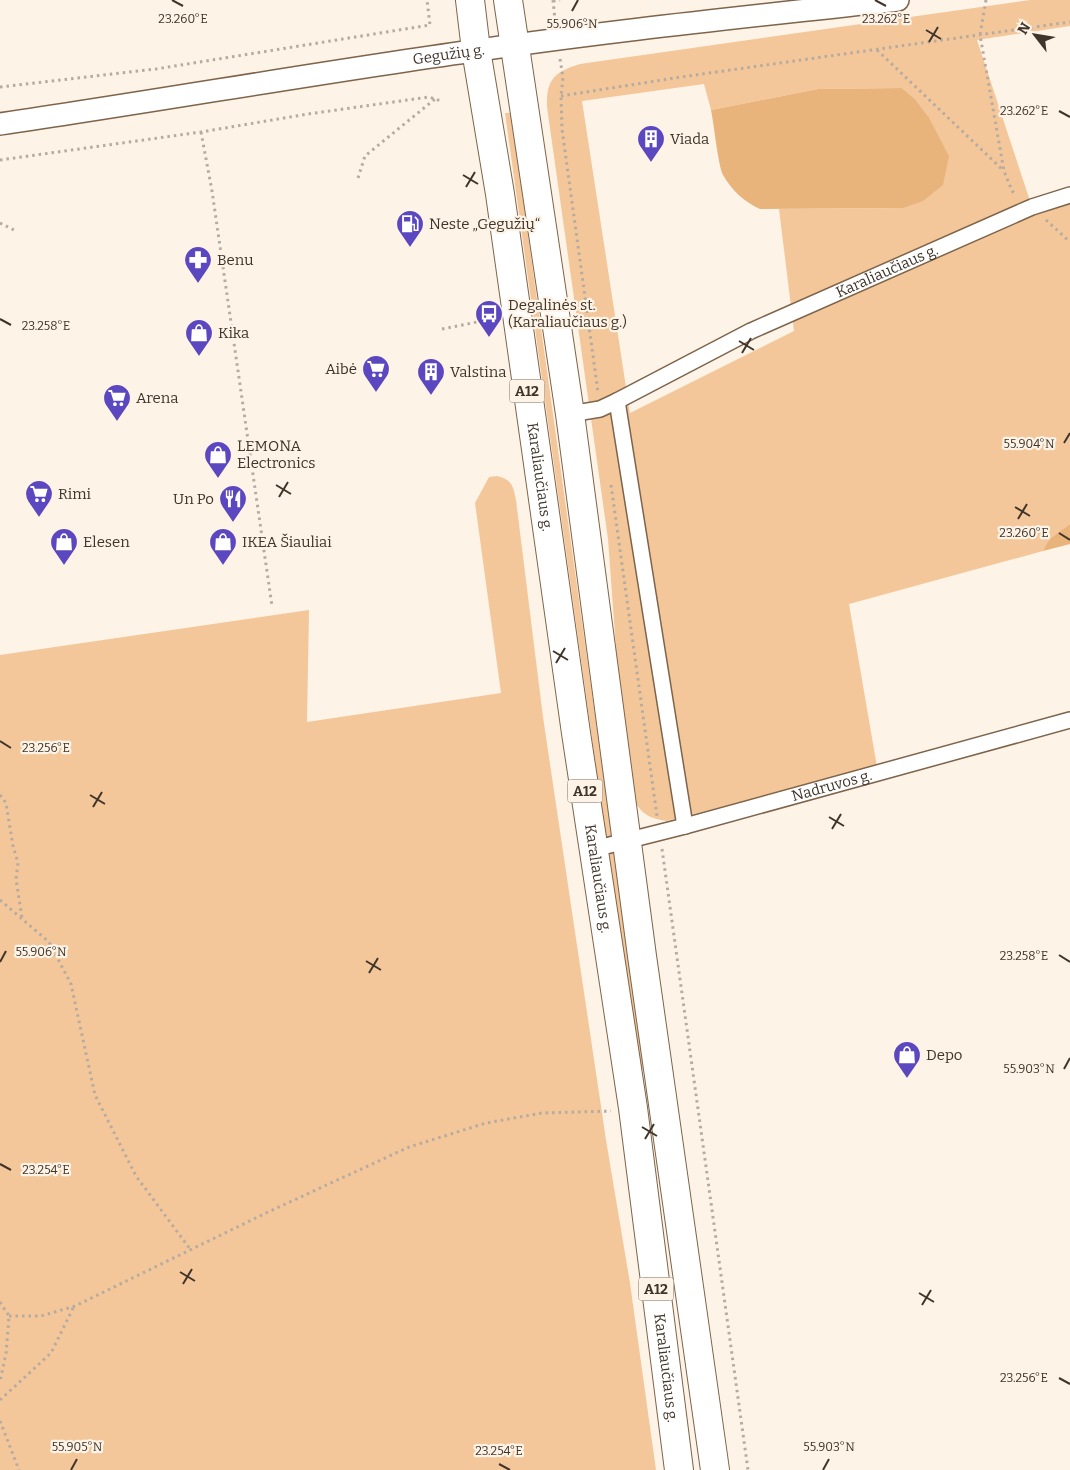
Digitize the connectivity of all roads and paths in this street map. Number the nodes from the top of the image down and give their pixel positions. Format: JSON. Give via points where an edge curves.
{"nodes":[{"id":1,"x":427,"y":0,"type":"edge"},
{"id":2,"x":470,"y":0,"type":"edge"},
{"id":3,"x":508,"y":0,"type":"edge"},
{"id":4,"x":553,"y":0,"type":"edge"},
{"id":5,"x":560,"y":0,"type":"edge"},
{"id":6,"x":898,"y":0,"type":"edge"},
{"id":7,"x":986,"y":0,"type":"edge"},
{"id":8,"x":1070,"y":22,"type":"edge"},
{"id":9,"x":980,"y":35,"type":"junction"},
{"id":10,"x":557,"y":40,"type":"junction"},
{"id":11,"x":516,"y":45,"type":"junction"},
{"id":12,"x":476,"y":50,"type":"junction"},
{"id":13,"x":877,"y":50,"type":"junction"},
{"id":14,"x":0,"y":87,"type":"edge"},
{"id":15,"x":561,"y":96,"type":"junction"},
{"id":16,"x":436,"y":99,"type":"junction"},
{"id":17,"x":441,"y":101,"type":"dead end"},
{"id":18,"x":0,"y":124,"type":"edge"},
{"id":19,"x":201,"y":132,"type":"junction"},
{"id":20,"x":0,"y":160,"type":"edge"},
{"id":21,"x":1004,"y":171,"type":"junction"},
{"id":22,"x":358,"y":178,"type":"dead end"},
{"id":23,"x":1070,"y":196,"type":"edge"},
{"id":24,"x":1032,"y":207,"type":"junction"},
{"id":25,"x":0,"y":223,"type":"edge"},
{"id":26,"x":14,"y":230,"type":"dead end"},
{"id":27,"x":1070,"y":242,"type":"edge"},
{"id":28,"x":487,"y":320,"type":"dead end"},
{"id":29,"x":442,"y":329,"type":"dead end"},
{"id":30,"x":617,"y":401,"type":"junction"},
{"id":31,"x":600,"y":408,"type":"junction"},
{"id":32,"x":570,"y":414,"type":"junction"},
{"id":33,"x":610,"y":475,"type":"dead end"},
{"id":34,"x":272,"y":606,"type":"dead end"},
{"id":35,"x":1070,"y":720,"type":"edge"},
{"id":36,"x":0,"y":795,"type":"edge"},
{"id":37,"x":685,"y":826,"type":"junction"},
{"id":38,"x":659,"y":833,"type":"junction"},
{"id":39,"x":626,"y":840,"type":"junction"},
{"id":40,"x":594,"y":848,"type":"junction"},
{"id":41,"x":0,"y":900,"type":"edge"},
{"id":42,"x":22,"y":919,"type":"junction"},
{"id":43,"x":633,"y":1108,"type":"junction"},
{"id":44,"x":190,"y":1249,"type":"junction"},
{"id":45,"x":0,"y":1302,"type":"edge"},
{"id":46,"x":75,"y":1306,"type":"junction"},
{"id":47,"x":9,"y":1316,"type":"junction"},
{"id":48,"x":0,"y":1381,"type":"edge"},
{"id":49,"x":0,"y":1400,"type":"edge"},
{"id":50,"x":0,"y":1421,"type":"edge"},
{"id":51,"x":19,"y":1470,"type":"edge"},
{"id":52,"x":679,"y":1470,"type":"edge"},
{"id":53,"x":715,"y":1470,"type":"edge"},
{"id":54,"x":748,"y":1470,"type":"edge"}],
"edges":[{"from":1,"to":14,"type":"path","via":[[430,25],[156,70]]},
{"from":2,"to":12,"type":"highway","number":"A12"},
{"from":3,"to":11,"type":"highway","number":"A12"},
{"from":4,"to":5,"type":"path"},
{"from":6,"to":10,"type":"main road","name":"Gegužių g."},
{"from":7,"to":9,"type":"path"},
{"from":8,"to":9,"type":"path"},
{"from":9,"to":13,"type":"path"},
{"from":9,"to":21,"type":"path"},
{"from":10,"to":11,"type":"main road","name":"Gegužių g."},
{"from":10,"to":15,"type":"path","via":[[563,78]]},
{"from":11,"to":12,"type":"main road","name":"Gegužių g."},
{"from":11,"to":32,"type":"highway","number":"A12"},
{"from":12,"to":18,"type":"main road","name":"Gegužių g."},
{"from":12,"to":40,"type":"highway","name":"Karaliaučiaus g.","number":"A12","via":[[500,194]]},
{"from":13,"to":15,"type":"path"},
{"from":13,"to":21,"type":"path"},
{"from":15,"to":31,"type":"path","via":[[562,129]]},
{"from":16,"to":17,"type":"path"},
{"from":16,"to":19,"type":"path","via":[[429,97],[336,110]]},
{"from":16,"to":22,"type":"path","via":[[365,156]]},
{"from":19,"to":20,"type":"path"},
{"from":19,"to":34,"type":"path"},
{"from":21,"to":24,"type":"path","via":[[1012,191]]},
{"from":23,"to":24,"type":"street","name":"Karaliaučiaus g."},
{"from":24,"to":27,"type":"path"},
{"from":24,"to":30,"type":"street","name":"Karaliaučiaus g.","via":[[751,330]]},
{"from":25,"to":26,"type":"path"},
{"from":28,"to":29,"type":"path"},
{"from":30,"to":31,"type":"street","name":"Karaliaučiaus g."},
{"from":30,"to":37,"type":"street"},
{"from":31,"to":32,"type":"street","name":"Karaliaučiaus g."},
{"from":32,"to":39,"type":"highway","number":"A12"},
{"from":33,"to":38,"type":"path"},
{"from":35,"to":37,"type":"street","name":"Nadruvos g."},
{"from":36,"to":42,"type":"path","via":[[6,803],[18,863],[16,879]]},
{"from":37,"to":38,"type":"street","name":"Nadruvos g."},
{"from":38,"to":39,"type":"street","name":"Nadruvos g."},
{"from":38,"to":54,"type":"path"},
{"from":39,"to":40,"type":"street","name":"Nadruvos g."},
{"from":39,"to":53,"type":"highway","number":"A12"},
{"from":40,"to":43,"type":"highway","name":"Karaliaučiaus g.","number":"A12"},
{"from":41,"to":42,"type":"path"},
{"from":42,"to":44,"type":"path","via":[[49,942],[71,984],[95,1095],[136,1176]]},
{"from":43,"to":44,"type":"path","via":[[542,1113],[486,1123],[409,1148]]},
{"from":43,"to":52,"type":"highway","name":"Karaliaučiaus g.","number":"A12"},
{"from":44,"to":46,"type":"path"},
{"from":45,"to":47,"type":"path"},
{"from":46,"to":47,"type":"path","via":[[41,1316]]},
{"from":46,"to":49,"type":"path","via":[[51,1353]]},
{"from":47,"to":48,"type":"path"},
{"from":50,"to":51,"type":"path"}]}
